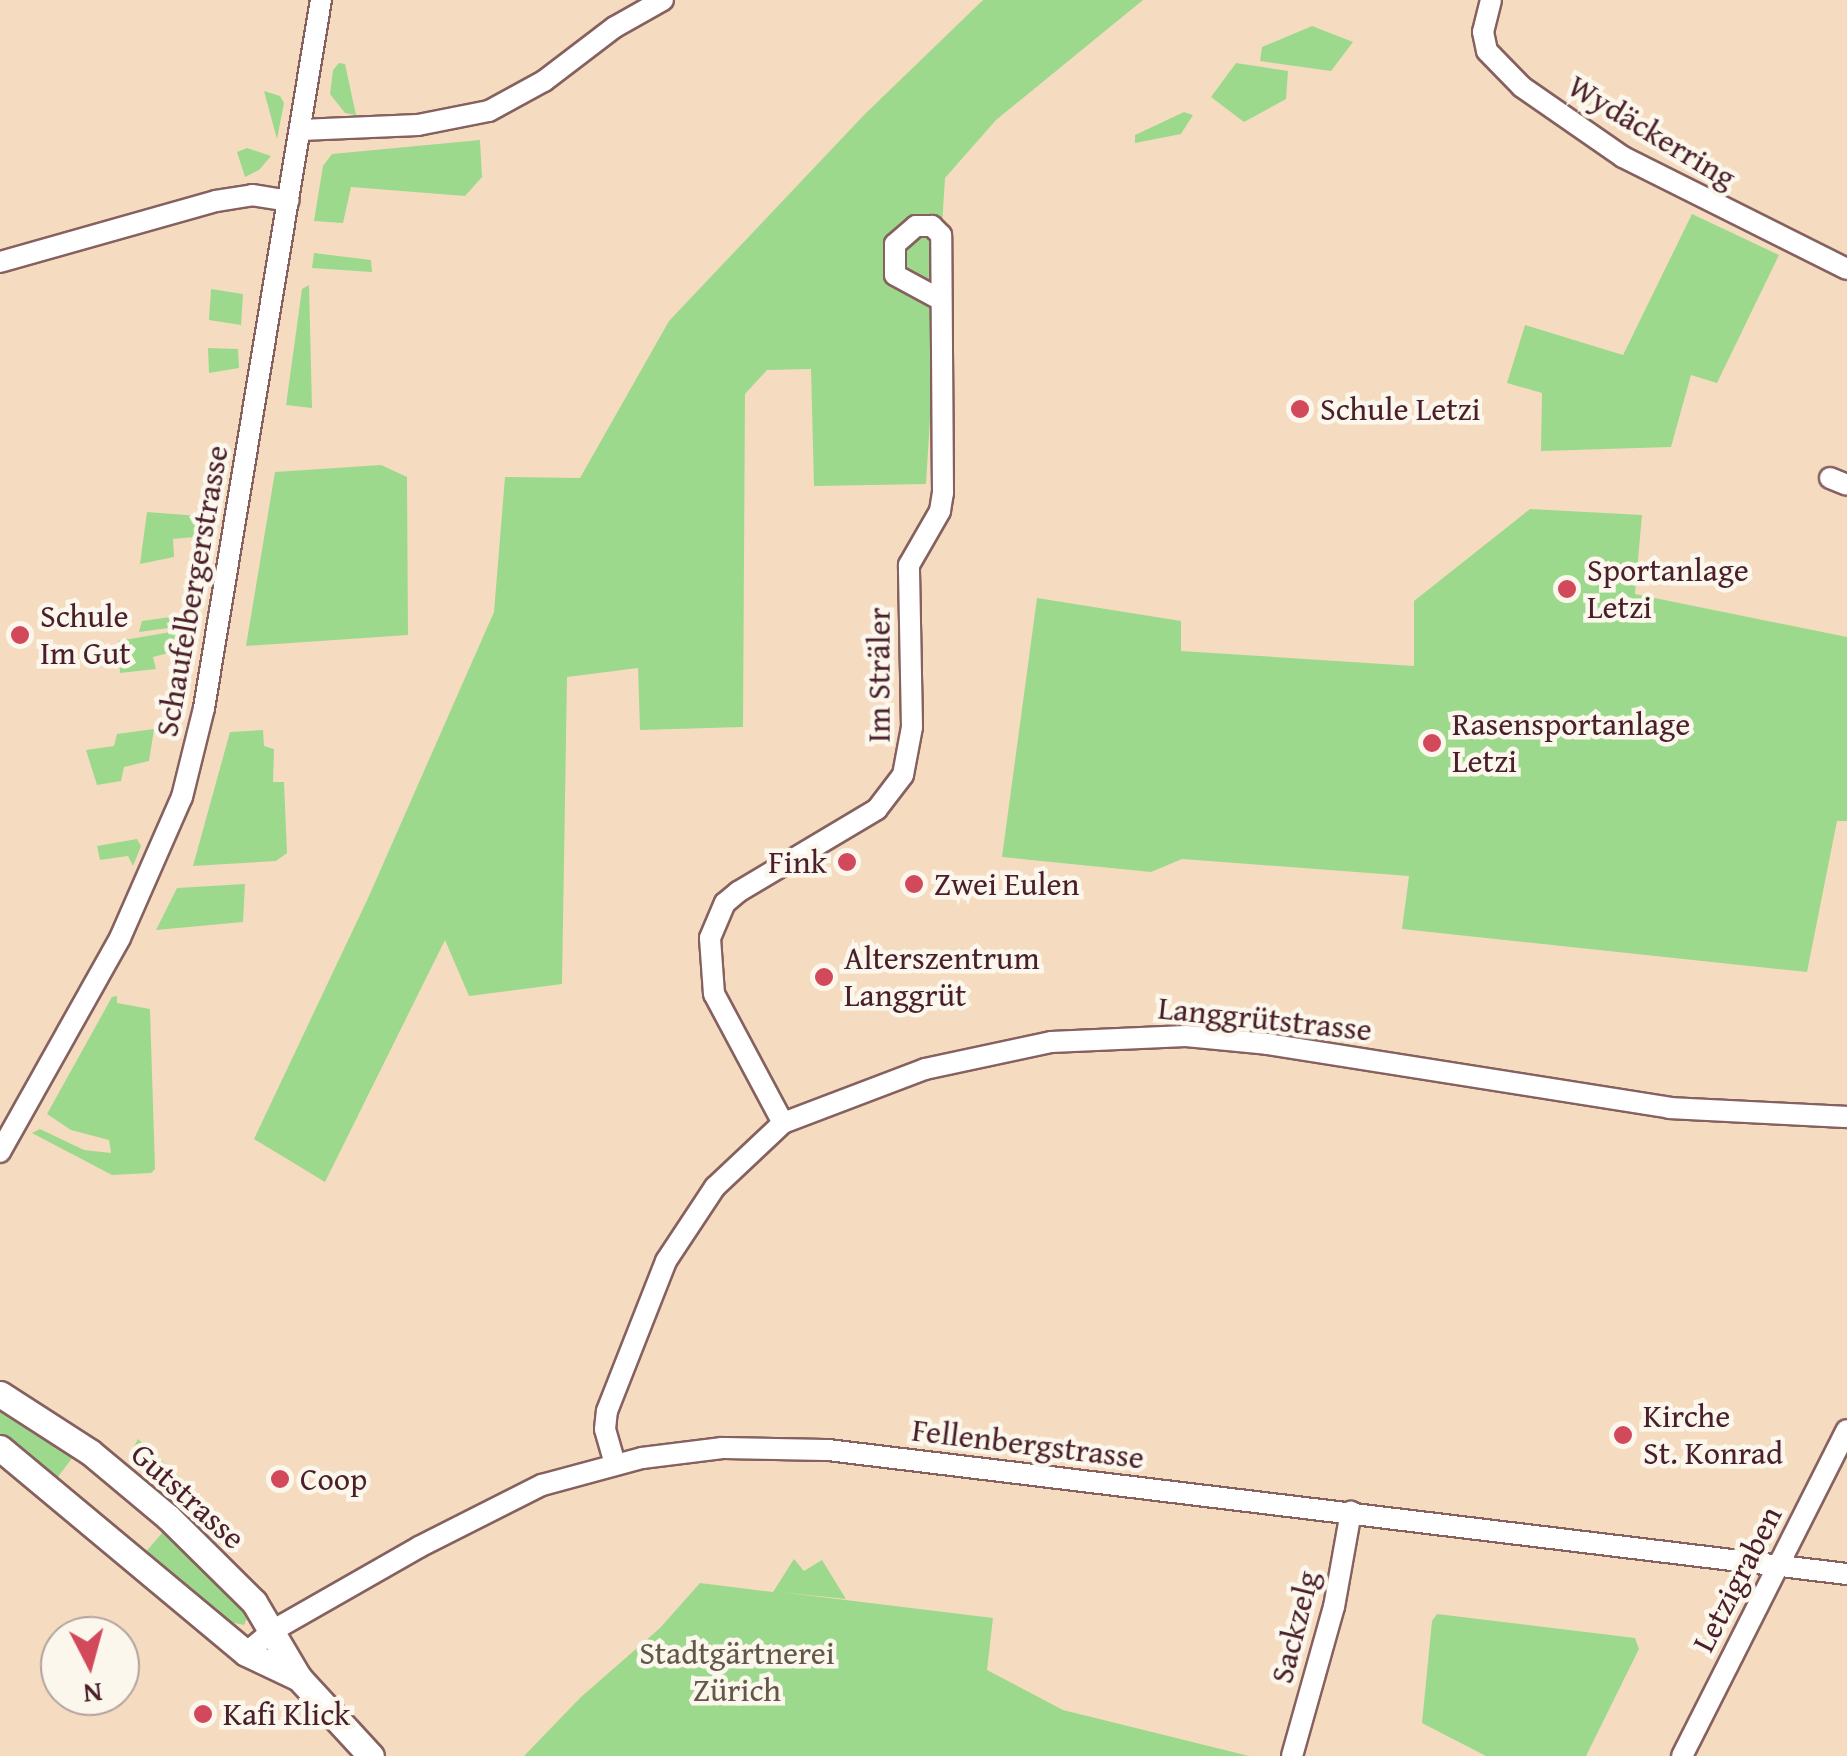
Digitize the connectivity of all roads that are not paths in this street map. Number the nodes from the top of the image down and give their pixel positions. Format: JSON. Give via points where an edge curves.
{"nodes":[{"id":1,"x":321,"y":0,"type":"edge"},
{"id":2,"x":663,"y":0,"type":"edge"},
{"id":3,"x":1491,"y":0,"type":"edge"},
{"id":4,"x":301,"y":130,"type":"junction"},
{"id":5,"x":290,"y":201,"type":"junction"},
{"id":6,"x":0,"y":262,"type":"edge"},
{"id":7,"x":1847,"y":269,"type":"edge"},
{"id":8,"x":941,"y":300,"type":"dead end"},
{"id":9,"x":1847,"y":1118,"type":"edge"},
{"id":10,"x":783,"y":1123,"type":"junction"},
{"id":11,"x":0,"y":1152,"type":"edge"},
{"id":12,"x":0,"y":1394,"type":"edge"},
{"id":13,"x":1847,"y":1430,"type":"edge"},
{"id":14,"x":0,"y":1448,"type":"edge"},
{"id":15,"x":615,"y":1464,"type":"junction"},
{"id":16,"x":1351,"y":1512,"type":"junction"},
{"id":17,"x":1776,"y":1566,"type":"junction"},
{"id":18,"x":1847,"y":1574,"type":"edge"},
{"id":19,"x":272,"y":1631,"type":"junction"},
{"id":20,"x":246,"y":1653,"type":"junction"},
{"id":21,"x":299,"y":1678,"type":"junction"},
{"id":22,"x":372,"y":1756,"type":"edge"},
{"id":23,"x":1292,"y":1756,"type":"edge"},
{"id":24,"x":1682,"y":1756,"type":"edge"}],
"edges":[{"from":1,"to":4,"type":"street","name":"Schaufelbergerstrasse"},
{"from":2,"to":4,"type":"street","via":[[614,27],[544,82],[489,111],[418,125]]},
{"from":3,"to":7,"type":"street","name":"Wydäckerring","via":[[1482,32],[1488,51],[1522,87],[1623,157]]},
{"from":4,"to":5,"type":"street","name":"Schaufelbergerstrasse"},
{"from":5,"to":6,"type":"street","via":[[216,200]]},
{"from":5,"to":11,"type":"street","name":"Schaufelbergerstrasse","via":[[204,708],[182,797],[120,938]]},
{"from":8,"to":10,"type":"street","name":"Im Sträler","via":[[943,504],[910,565],[912,727],[903,775],[877,810],[738,892],[719,913],[710,938],[714,994]]},
{"from":9,"to":10,"type":"street","name":"Langgrütstrasse","via":[[1668,1108],[1268,1044],[1137,1036],[1051,1042],[962,1059],[887,1080]]},
{"from":10,"to":15,"type":"street","name":"Langgrütstrasse","via":[[714,1187],[666,1261],[607,1411]]},
{"from":12,"to":19,"type":"main road","name":"Gutstrasse","via":[[90,1452],[168,1517],[254,1602]]},
{"from":13,"to":17,"type":"street","name":"Letzigraben"},
{"from":14,"to":20,"type":"main road","name":"Gutstrasse"},
{"from":15,"to":16,"type":"street","name":"Fellenbergstrasse","via":[[722,1448],[828,1450]]},
{"from":15,"to":19,"type":"street","name":"Fellenbergstrasse","via":[[528,1492]]},
{"from":16,"to":17,"type":"street","name":"Fellenbergstrasse"},
{"from":16,"to":23,"type":"street","name":"Sackzelg","via":[[1334,1606]]},
{"from":17,"to":18,"type":"street","name":"Fellenbergstrasse"},
{"from":17,"to":24,"type":"street","name":"Letzigraben"},
{"from":19,"to":20,"type":"street","name":"Fellenbergstrasse"},
{"from":19,"to":21,"type":"main road","name":"Gutstrasse"},
{"from":20,"to":21,"type":"main road","name":"Gutstrasse"},
{"from":21,"to":22,"type":"main road","name":"Gutstrasse"}]}
